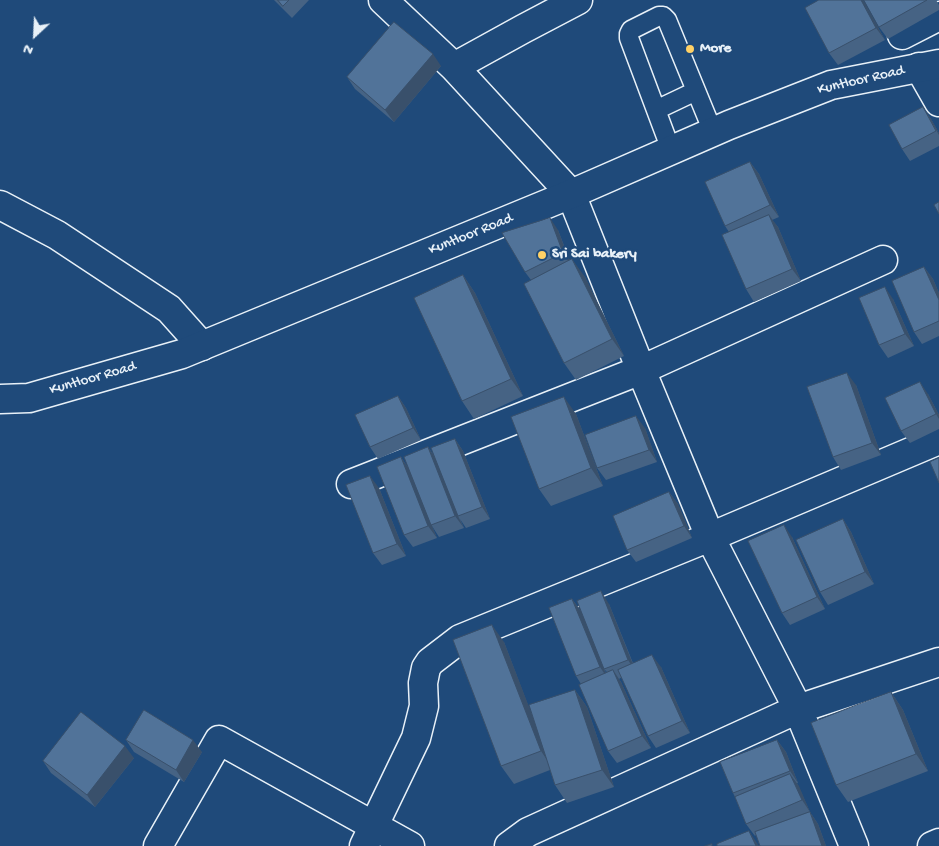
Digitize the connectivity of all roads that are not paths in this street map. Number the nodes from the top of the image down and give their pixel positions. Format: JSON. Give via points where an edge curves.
{"nodes":[{"id":1,"x":383,"y":0,"type":"edge"},
{"id":2,"x":578,"y":0,"type":"edge"},
{"id":3,"x":939,"y":16,"type":"edge"},
{"id":4,"x":902,"y":35,"type":"dead end"},
{"id":5,"x":929,"y":65,"type":"edge"},
{"id":6,"x":454,"y":67,"type":"junction"},
{"id":7,"x":696,"y":91,"type":"junction"},
{"id":8,"x":939,"y":102,"type":"edge"},
{"id":9,"x":656,"y":110,"type":"junction"},
{"id":10,"x":713,"y":132,"type":"junction"},
{"id":11,"x":671,"y":150,"type":"junction"},
{"id":12,"x":571,"y":194,"type":"junction"},
{"id":13,"x":0,"y":205,"type":"edge"},
{"id":14,"x":883,"y":260,"type":"dead end"},
{"id":15,"x":202,"y":346,"type":"junction"},
{"id":16,"x":641,"y":370,"type":"junction"},
{"id":17,"x":0,"y":399,"type":"edge"},
{"id":18,"x":939,"y":440,"type":"edge"},
{"id":19,"x":351,"y":484,"type":"edge"},
{"id":20,"x":710,"y":537,"type":"junction"},
{"id":21,"x":939,"y":662,"type":"edge"},
{"id":22,"x":798,"y":709,"type":"junction"},
{"id":23,"x":369,"y":836,"type":"edge"},
{"id":24,"x":939,"y":843,"type":"edge"},
{"id":25,"x":158,"y":846,"type":"edge"},
{"id":26,"x":410,"y":846,"type":"edge"},
{"id":27,"x":509,"y":846,"type":"edge"},
{"id":28,"x":854,"y":846,"type":"edge"},
{"id":29,"x":932,"y":846,"type":"edge"}],
"edges":[{"from":1,"to":6,"type":"street"},
{"from":2,"to":6,"type":"street"},
{"from":3,"to":4,"type":"street"},
{"from":5,"to":8,"type":"street"},
{"from":5,"to":10,"type":"street","name":"Kuntloor Road","via":[[831,85]]},
{"from":6,"to":12,"type":"street"},
{"from":7,"to":9,"type":"lane"},
{"from":7,"to":9,"type":"lane","via":[[667,20],[659,16],[629,34]]},
{"from":7,"to":10,"type":"lane"},
{"from":9,"to":11,"type":"lane"},
{"from":10,"to":11,"type":"street","name":"Kuntloor Road"},
{"from":11,"to":12,"type":"street","name":"Kuntloor Road"},
{"from":12,"to":15,"type":"street","name":"Kuntloor Road"},
{"from":12,"to":16,"type":"street"},
{"from":13,"to":15,"type":"street","via":[[57,235],[169,309]]},
{"from":14,"to":16,"type":"street"},
{"from":15,"to":17,"type":"street","name":"Kuntloor Road","via":[[29,398]]},
{"from":16,"to":19,"type":"street"},
{"from":16,"to":20,"type":"street"},
{"from":18,"to":20,"type":"street"},
{"from":20,"to":22,"type":"street"},
{"from":20,"to":23,"type":"street","via":[[460,640],[430,662],[424,676],[424,706],[416,738]]},
{"from":21,"to":22,"type":"street"},
{"from":22,"to":27,"type":"street","via":[[528,832]]},
{"from":22,"to":28,"type":"street"},
{"from":23,"to":25,"type":"street","via":[[219,740]]},
{"from":23,"to":26,"type":"street"},
{"from":24,"to":29,"type":"street"}]}
